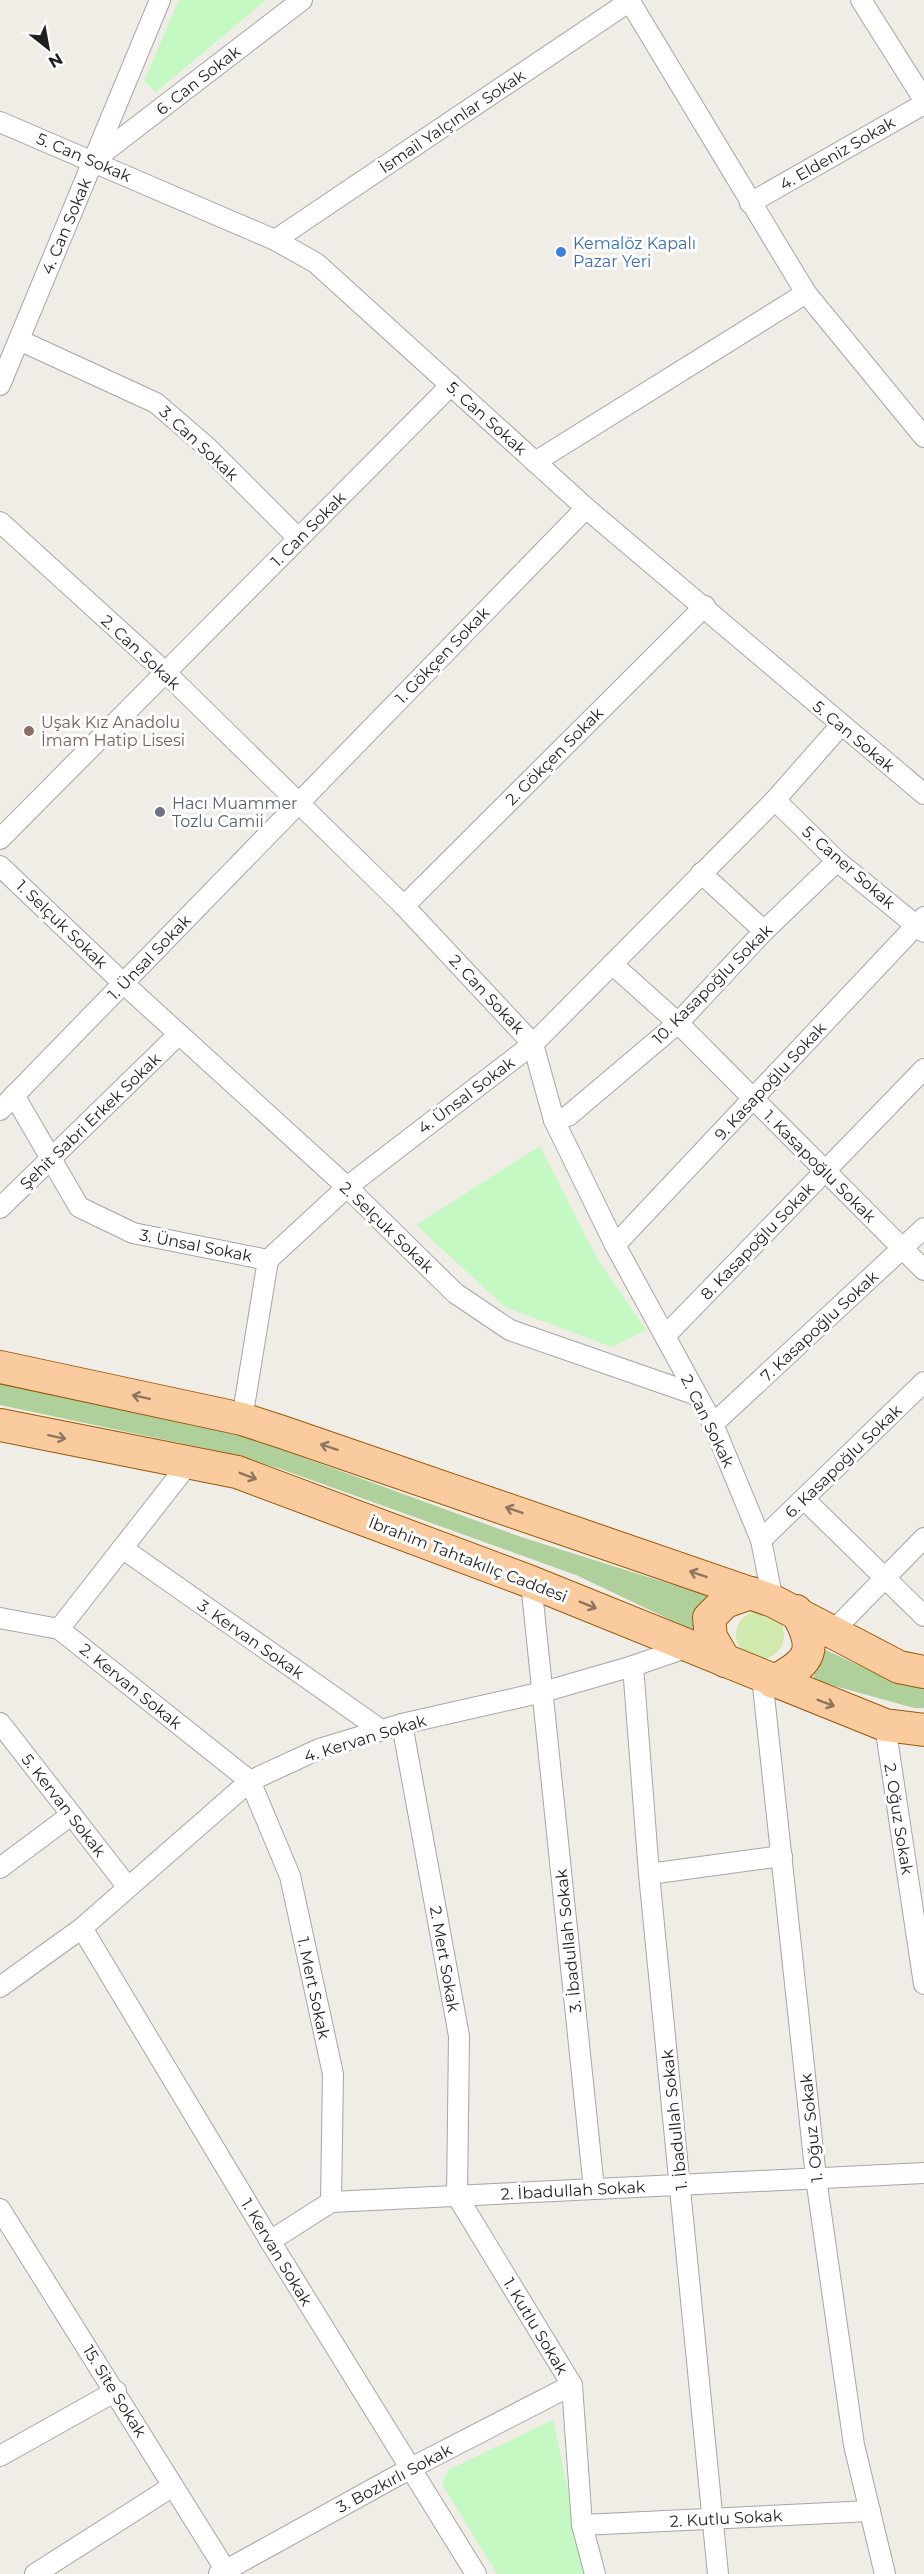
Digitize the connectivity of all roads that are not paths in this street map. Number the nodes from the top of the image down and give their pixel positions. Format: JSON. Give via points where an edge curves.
{"nodes":[{"id":1,"x":160,"y":0,"type":"edge"},
{"id":2,"x":302,"y":0,"type":"edge"},
{"id":3,"x":861,"y":0,"type":"edge"},
{"id":4,"x":629,"y":1,"type":"edge"},
{"id":5,"x":924,"y":102,"type":"edge"},
{"id":6,"x":0,"y":122,"type":"edge"},
{"id":7,"x":94,"y":160,"type":"junction"},
{"id":8,"x":750,"y":203,"type":"junction"},
{"id":9,"x":275,"y":240,"type":"junction"},
{"id":10,"x":806,"y":293,"type":"junction"},
{"id":11,"x":19,"y":340,"type":"junction"},
{"id":12,"x":0,"y":385,"type":"edge"},
{"id":13,"x":451,"y":385,"type":"junction"},
{"id":14,"x":924,"y":437,"type":"edge"},
{"id":15,"x":535,"y":462,"type":"junction"},
{"id":16,"x":586,"y":508,"type":"junction"},
{"id":17,"x":0,"y":522,"type":"edge"},
{"id":18,"x":298,"y":538,"type":"junction"},
{"id":19,"x":705,"y":606,"type":"junction"},
{"id":20,"x":165,"y":672,"type":"junction"},
{"id":21,"x":841,"y":725,"type":"junction"},
{"id":22,"x":924,"y":794,"type":"edge"},
{"id":23,"x":775,"y":800,"type":"junction"},
{"id":24,"x":297,"y":803,"type":"junction"},
{"id":25,"x":0,"y":839,"type":"edge"},
{"id":26,"x":837,"y":861,"type":"junction"},
{"id":27,"x":0,"y":866,"type":"edge"},
{"id":28,"x":701,"y":873,"type":"junction"},
{"id":29,"x":404,"y":906,"type":"junction"},
{"id":30,"x":921,"y":925,"type":"edge"},
{"id":31,"x":764,"y":931,"type":"junction"},
{"id":32,"x":612,"y":964,"type":"junction"},
{"id":33,"x":123,"y":983,"type":"junction"},
{"id":34,"x":678,"y":1023,"type":"junction"},
{"id":35,"x":179,"y":1034,"type":"junction"},
{"id":36,"x":533,"y":1044,"type":"junction"},
{"id":37,"x":924,"y":1069,"type":"edge"},
{"id":38,"x":916,"y":1091,"type":"edge"},
{"id":39,"x":14,"y":1095,"type":"junction"},
{"id":40,"x":753,"y":1098,"type":"junction"},
{"id":41,"x":0,"y":1110,"type":"edge"},
{"id":42,"x":554,"y":1120,"type":"junction"},
{"id":43,"x":50,"y":1159,"type":"junction"},
{"id":44,"x":825,"y":1171,"type":"junction"},
{"id":45,"x":347,"y":1187,"type":"junction"},
{"id":46,"x":0,"y":1208,"type":"edge"},
{"id":47,"x":924,"y":1228,"type":"edge"},
{"id":48,"x":615,"y":1245,"type":"junction"},
{"id":49,"x":903,"y":1249,"type":"junction"},
{"id":50,"x":268,"y":1260,"type":"junction"},
{"id":51,"x":924,"y":1270,"type":"edge"},
{"id":52,"x":665,"y":1336,"type":"junction"},
{"id":53,"x":0,"y":1367,"type":"edge"},
{"id":54,"x":924,"y":1382,"type":"edge"},
{"id":55,"x":697,"y":1395,"type":"junction"},
{"id":56,"x":242,"y":1419,"type":"junction"},
{"id":57,"x":713,"y":1424,"type":"junction"},
{"id":58,"x":0,"y":1425,"type":"edge"},
{"id":59,"x":189,"y":1463,"type":"junction"},
{"id":60,"x":804,"y":1499,"type":"junction"},
{"id":61,"x":924,"y":1538,"type":"edge"},
{"id":62,"x":761,"y":1540,"type":"junction"},
{"id":63,"x":122,"y":1548,"type":"junction"},
{"id":64,"x":884,"y":1578,"type":"junction"},
{"id":65,"x":531,"y":1582,"type":"junction"},
{"id":66,"x":773,"y":1601,"type":"junction"},
{"id":67,"x":924,"y":1616,"type":"edge"},
{"id":68,"x":0,"y":1618,"type":"edge"},
{"id":69,"x":59,"y":1629,"type":"junction"},
{"id":70,"x":833,"y":1631,"type":"junction"},
{"id":71,"x":691,"y":1646,"type":"junction"},
{"id":72,"x":725,"y":1661,"type":"junction"},
{"id":73,"x":633,"y":1666,"type":"junction"},
{"id":74,"x":924,"y":1672,"type":"edge"},
{"id":75,"x":768,"y":1680,"type":"junction"},
{"id":76,"x":543,"y":1692,"type":"junction"},
{"id":77,"x":0,"y":1723,"type":"edge"},
{"id":78,"x":402,"y":1724,"type":"junction"},
{"id":79,"x":885,"y":1725,"type":"junction"},
{"id":80,"x":381,"y":1730,"type":"junction"},
{"id":81,"x":924,"y":1730,"type":"edge"},
{"id":82,"x":250,"y":1782,"type":"junction"},
{"id":83,"x":71,"y":1815,"type":"junction"},
{"id":84,"x":782,"y":1856,"type":"junction"},
{"id":85,"x":0,"y":1868,"type":"edge"},
{"id":86,"x":649,"y":1874,"type":"junction"},
{"id":87,"x":127,"y":1886,"type":"junction"},
{"id":88,"x":82,"y":1928,"type":"junction"},
{"id":89,"x":924,"y":1972,"type":"edge"},
{"id":90,"x":0,"y":1987,"type":"edge"},
{"id":91,"x":924,"y":2173,"type":"edge"},
{"id":92,"x":816,"y":2178,"type":"junction"},
{"id":93,"x":681,"y":2185,"type":"junction"},
{"id":94,"x":594,"y":2189,"type":"junction"},
{"id":95,"x":457,"y":2196,"type":"junction"},
{"id":96,"x":331,"y":2202,"type":"junction"},
{"id":97,"x":0,"y":2209,"type":"edge"},
{"id":98,"x":270,"y":2241,"type":"junction"},
{"id":99,"x":572,"y":2385,"type":"junction"},
{"id":100,"x":116,"y":2391,"type":"junction"},
{"id":101,"x":0,"y":2456,"type":"edge"},
{"id":102,"x":411,"y":2468,"type":"junction"},
{"id":103,"x":173,"y":2486,"type":"junction"},
{"id":104,"x":870,"y":2511,"type":"junction"},
{"id":105,"x":712,"y":2519,"type":"junction"},
{"id":106,"x":582,"y":2525,"type":"junction"},
{"id":107,"x":224,"y":2573,"type":"edge"},
{"id":108,"x":35,"y":2574,"type":"edge"},
{"id":109,"x":476,"y":2574,"type":"edge"},
{"id":110,"x":595,"y":2574,"type":"edge"},
{"id":111,"x":718,"y":2574,"type":"edge"},
{"id":112,"x":885,"y":2574,"type":"edge"}],
"edges":[{"from":1,"to":7,"type":"street","name":"4. Can Sokak"},
{"from":2,"to":7,"type":"street","name":"6. Can Sokak"},
{"from":3,"to":5,"type":"street"},
{"from":4,"to":8,"type":"street"},
{"from":4,"to":9,"type":"street","name":"İsmail Yalçınlar Sokak"},
{"from":5,"to":8,"type":"street","name":"4. Eldeniz Sokak"},
{"from":6,"to":7,"type":"street","name":"5. Can Sokak"},
{"from":7,"to":9,"type":"street","name":"5. Can Sokak"},
{"from":7,"to":11,"type":"street","name":"4. Can Sokak"},
{"from":8,"to":10,"type":"street"},
{"from":9,"to":13,"type":"street","name":"5. Can Sokak","via":[[316,263]]},
{"from":10,"to":14,"type":"street"},
{"from":10,"to":15,"type":"street"},
{"from":11,"to":12,"type":"street","name":"4. Can Sokak"},
{"from":11,"to":18,"type":"street","name":"3. Can Sokak","via":[[156,404],[207,447]]},
{"from":13,"to":15,"type":"street","name":"5. Can Sokak"},
{"from":13,"to":18,"type":"street","name":"1. Can Sokak"},
{"from":15,"to":16,"type":"street","name":"5. Can Sokak"},
{"from":16,"to":19,"type":"street","name":"5. Can Sokak"},
{"from":16,"to":24,"type":"street","name":"1. Gökçen Sokak"},
{"from":17,"to":20,"type":"street","name":"2. Can Sokak"},
{"from":18,"to":20,"type":"street","name":"1. Can Sokak"},
{"from":19,"to":21,"type":"street","name":"5. Can Sokak"},
{"from":19,"to":29,"type":"street","name":"2. Gökçen Sokak"},
{"from":20,"to":24,"type":"street","name":"2. Can Sokak"},
{"from":20,"to":25,"type":"street"},
{"from":21,"to":22,"type":"street","name":"5. Can Sokak"},
{"from":21,"to":23,"type":"street","name":"4. Ünsal Sokak"},
{"from":23,"to":26,"type":"street","name":"5. Caner Sokak"},
{"from":23,"to":28,"type":"street","name":"4. Ünsal Sokak"},
{"from":24,"to":29,"type":"street","name":"2. Can Sokak"},
{"from":24,"to":33,"type":"street","name":"1. Ünsal Sokak"},
{"from":26,"to":30,"type":"street","name":"5. Caner Sokak"},
{"from":26,"to":31,"type":"street","name":"10. Kasapoğlu Sokak"},
{"from":27,"to":33,"type":"street","name":"1. Selçuk Sokak"},
{"from":28,"to":31,"type":"street"},
{"from":28,"to":32,"type":"street","name":"4. Ünsal Sokak"},
{"from":29,"to":36,"type":"street","name":"2. Can Sokak"},
{"from":30,"to":40,"type":"street","name":"9. Kasapoğlu Sokak"},
{"from":31,"to":34,"type":"street","name":"10. Kasapoğlu Sokak"},
{"from":32,"to":34,"type":"street","name":"1. Kasapoğlu Sokak"},
{"from":32,"to":36,"type":"street","name":"4. Ünsal Sokak"},
{"from":33,"to":35,"type":"street","name":"2. Selçuk Sokak"},
{"from":33,"to":39,"type":"street","name":"1. Ünsal Sokak"},
{"from":34,"to":40,"type":"street","name":"1. Kasapoğlu Sokak"},
{"from":34,"to":42,"type":"street","name":"10. Kasapoğlu Sokak","via":[[568,1116]]},
{"from":35,"to":43,"type":"street","name":"Şehit Sabri Erkek Sokak"},
{"from":35,"to":45,"type":"street","name":"2. Selçuk Sokak"},
{"from":36,"to":42,"type":"street","name":"2. Can Sokak"},
{"from":36,"to":45,"type":"street","name":"4. Ünsal Sokak"},
{"from":37,"to":38,"type":"street","name":"8. Kasapoğlu Sokak"},
{"from":38,"to":44,"type":"street","name":"8. Kasapoğlu Sokak"},
{"from":39,"to":41,"type":"street","name":"1. Ünsal Sokak"},
{"from":39,"to":43,"type":"street","name":"3. Ünsal Sokak"},
{"from":40,"to":44,"type":"street","name":"1. Kasapoğlu Sokak"},
{"from":40,"to":48,"type":"street","name":"9. Kasapoğlu Sokak"},
{"from":42,"to":48,"type":"street","name":"2. Can Sokak"},
{"from":43,"to":46,"type":"street","name":"Şehit Sabri Erkek Sokak"},
{"from":43,"to":50,"type":"street","name":"3. Ünsal Sokak","via":[[79,1207],[134,1233]]},
{"from":44,"to":49,"type":"street","name":"1. Kasapoğlu Sokak"},
{"from":44,"to":52,"type":"street","name":"8. Kasapoğlu Sokak"},
{"from":45,"to":50,"type":"street","name":"4. Ünsal Sokak"},
{"from":45,"to":55,"type":"street","name":"2. Selçuk Sokak","via":[[455,1293],[510,1329]]},
{"from":47,"to":49,"type":"street","name":"7. Kasapoğlu Sokak"},
{"from":48,"to":52,"type":"street","name":"2. Can Sokak"},
{"from":49,"to":51,"type":"street","name":"1. Kasapoğlu Sokak"},
{"from":49,"to":57,"type":"street","name":"7. Kasapoğlu Sokak"},
{"from":50,"to":56,"type":"street"},
{"from":52,"to":55,"type":"street","name":"2. Can Sokak"},
{"from":56,"to":53,"type":"main road","one_way":true},
{"from":54,"to":60,"type":"street","name":"6. Kasapoğlu Sokak"},
{"from":55,"to":57,"type":"street","name":"2. Can Sokak"},
{"from":66,"to":56,"type":"main road","one_way":true},
{"from":57,"to":62,"type":"street","name":"2. Can Sokak"},
{"from":58,"to":59,"type":"main road","name":"İbrahim Tahtakılıç Caddesi","one_way":true},
{"from":59,"to":63,"type":"street"},
{"from":59,"to":65,"type":"main road","name":"İbrahim Tahtakılıç Caddesi","one_way":true,"via":[[237,1472]]},
{"from":60,"to":62,"type":"street","name":"6. Kasapoğlu Sokak"},
{"from":60,"to":64,"type":"street"},
{"from":61,"to":64,"type":"street"},
{"from":62,"to":66,"type":"street","name":"2. Can Sokak"},
{"from":63,"to":69,"type":"street"},
{"from":63,"to":80,"type":"street","name":"3. Kervan Sokak"},
{"from":64,"to":67,"type":"street"},
{"from":64,"to":70,"type":"street"},
{"from":65,"to":71,"type":"main road","name":"İbrahim Tahtakılıç Caddesi","one_way":true},
{"from":65,"to":76,"type":"street","name":"3. İbadullah Sokak"},
{"from":66,"to":70,"type":"main road"},
{"from":66,"to":72,"type":"main road","via":[[725,1602],[709,1618],[711,1637]]},
{"from":66,"to":75,"type":"main road","via":[[809,1634],[808,1654],[794,1671]]},
{"from":68,"to":69,"type":"street","name":"2. Kervan Sokak"},
{"from":69,"to":82,"type":"street","name":"2. Kervan Sokak"},
{"from":70,"to":74,"type":"main road","via":[[899,1667]]},
{"from":71,"to":72,"type":"main road","name":"İbrahim Tahtakılıç Caddesi"},
{"from":71,"to":73,"type":"street","name":"4. Kervan Sokak"},
{"from":72,"to":75,"type":"main road","name":"İbrahim Tahtakılıç Caddesi"},
{"from":73,"to":76,"type":"street","name":"4. Kervan Sokak"},
{"from":73,"to":86,"type":"street","name":"1. İbadullah Sokak"},
{"from":75,"to":79,"type":"main road","name":"İbrahim Tahtakılıç Caddesi","one_way":true},
{"from":75,"to":84,"type":"street","name":"1. Oğuz Sokak"},
{"from":76,"to":78,"type":"street","name":"4. Kervan Sokak"},
{"from":76,"to":94,"type":"street","name":"3. İbadullah Sokak"},
{"from":77,"to":83,"type":"street","name":"5. Kervan Sokak"},
{"from":78,"to":80,"type":"street","name":"4. Kervan Sokak"},
{"from":78,"to":95,"type":"street","name":"2. Mert Sokak","via":[[459,2036]]},
{"from":79,"to":81,"type":"main road","name":"İbrahim Tahtakılıç Caddesi"},
{"from":79,"to":89,"type":"street","name":"2. Oğuz Sokak"},
{"from":80,"to":82,"type":"street","name":"4. Kervan Sokak","via":[[319,1749]]},
{"from":82,"to":87,"type":"street","name":"4. Kervan Sokak"},
{"from":82,"to":96,"type":"street","name":"1. Mert Sokak","via":[[290,1876],[333,2074]]},
{"from":83,"to":85,"type":"street"},
{"from":83,"to":87,"type":"street","name":"5. Kervan Sokak"},
{"from":84,"to":86,"type":"street"},
{"from":84,"to":92,"type":"street","name":"1. Oğuz Sokak"},
{"from":86,"to":93,"type":"street","name":"1. İbadullah Sokak"},
{"from":87,"to":88,"type":"street","name":"4. Kervan Sokak"},
{"from":88,"to":90,"type":"street","name":"4. Kervan Sokak"},
{"from":88,"to":98,"type":"street","name":"1. Kervan Sokak"},
{"from":91,"to":92,"type":"street","name":"2. İbadullah Sokak"},
{"from":92,"to":93,"type":"street","name":"2. İbadullah Sokak"},
{"from":92,"to":104,"type":"street","name":"1. Oğuz Sokak","via":[[854,2445]]},
{"from":93,"to":94,"type":"street","name":"2. İbadullah Sokak"},
{"from":93,"to":105,"type":"street","name":"1. İbadullah Sokak"},
{"from":94,"to":95,"type":"street","name":"2. İbadullah Sokak"},
{"from":95,"to":96,"type":"street","name":"2. İbadullah Sokak"},
{"from":95,"to":99,"type":"street","name":"1. Kutlu Sokak"},
{"from":96,"to":98,"type":"street","name":"2. İbadullah Sokak"},
{"from":97,"to":100,"type":"street","name":"15. Site Sokak"},
{"from":98,"to":102,"type":"street","name":"1. Kervan Sokak"},
{"from":99,"to":102,"type":"street","name":"3. Bozkırlı Sokak"},
{"from":99,"to":106,"type":"street","name":"1. Kutlu Sokak"},
{"from":100,"to":101,"type":"street"},
{"from":100,"to":103,"type":"street","name":"15. Site Sokak"},
{"from":102,"to":107,"type":"street","name":"3. Bozkırlı Sokak"},
{"from":102,"to":109,"type":"street","name":"1. Kervan Sokak"},
{"from":103,"to":107,"type":"street","name":"15. Site Sokak"},
{"from":103,"to":108,"type":"street"},
{"from":104,"to":105,"type":"street","name":"2. Kutlu Sokak"},
{"from":104,"to":112,"type":"street","name":"1. Oğuz Sokak"},
{"from":105,"to":106,"type":"street","name":"2. Kutlu Sokak"},
{"from":105,"to":111,"type":"street","name":"1. İbadullah Sokak"},
{"from":106,"to":110,"type":"street","name":"1. Kutlu Sokak"}]}
